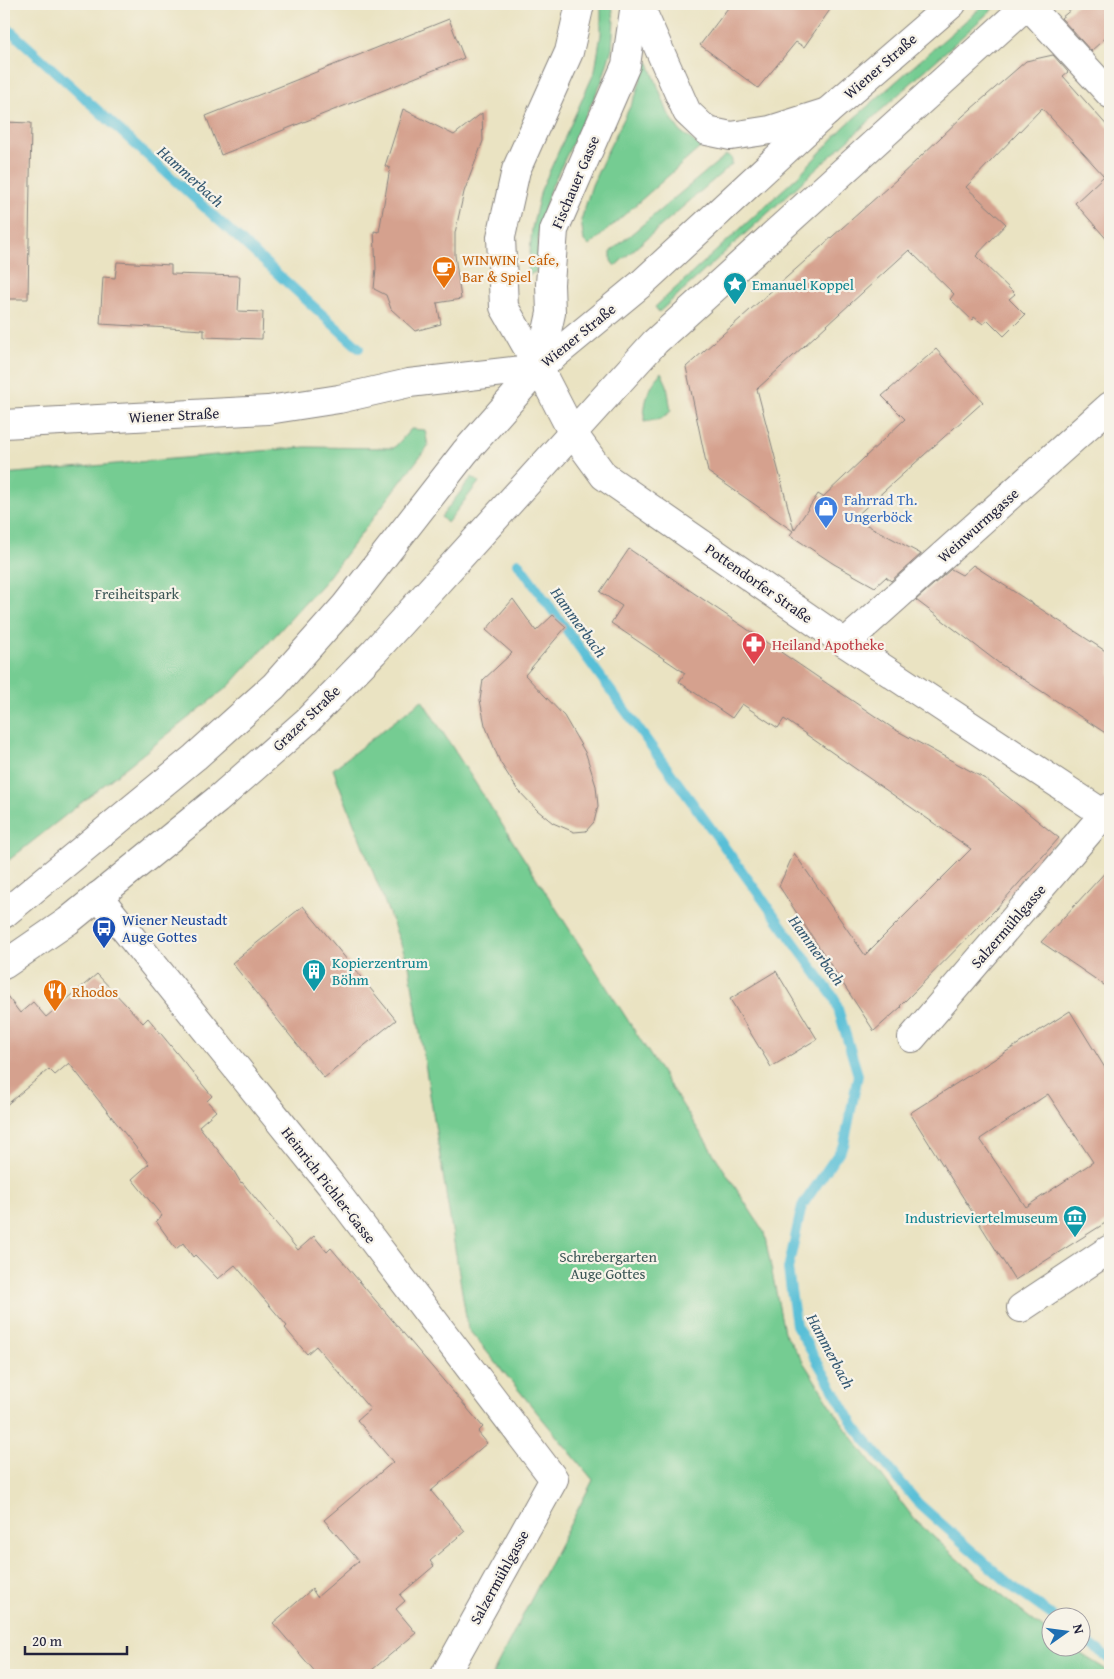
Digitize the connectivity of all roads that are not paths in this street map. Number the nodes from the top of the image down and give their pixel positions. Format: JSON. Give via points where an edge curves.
{"nodes":[{"id":1,"x":580,"y":4,"type":"edge"},
{"id":2,"x":635,"y":4,"type":"edge"},
{"id":3,"x":639,"y":4,"type":"edge"},
{"id":4,"x":952,"y":4,"type":"edge"},
{"id":5,"x":1028,"y":4,"type":"edge"},
{"id":6,"x":1110,"y":94,"type":"edge"},
{"id":7,"x":827,"y":112,"type":"junction"},
{"id":8,"x":539,"y":368,"type":"junction"},
{"id":9,"x":1110,"y":406,"type":"edge"},
{"id":10,"x":4,"y":424,"type":"edge"},
{"id":11,"x":572,"y":432,"type":"junction"},
{"id":12,"x":846,"y":643,"type":"junction"},
{"id":13,"x":1108,"y":813,"type":"edge"},
{"id":14,"x":98,"y":896,"type":"junction"},
{"id":15,"x":4,"y":914,"type":"edge"},
{"id":16,"x":4,"y":965,"type":"edge"},
{"id":17,"x":912,"y":1038,"type":"dead end"},
{"id":18,"x":1110,"y":1249,"type":"edge"},
{"id":19,"x":1021,"y":1308,"type":"dead end"},
{"id":20,"x":554,"y":1478,"type":"joint"},
{"id":21,"x":445,"y":1675,"type":"edge"}],
"edges":[{"from":1,"to":8,"type":"main road","via":[[569,52],[516,170],[501,237],[504,307]]},
{"from":2,"to":8,"type":"main road","name":"Fischauer Gasse","via":[[626,65],[554,230],[551,313]]},
{"from":3,"to":7,"type":"main road","via":[[687,112],[707,131],[731,136]]},
{"from":4,"to":7,"type":"main road","name":"Wiener Straße"},
{"from":5,"to":6,"type":"main road"},
{"from":5,"to":11,"type":"main road","via":[[655,342]]},
{"from":7,"to":8,"type":"main road","name":"Wiener Straße","via":[[641,284]]},
{"from":8,"to":10,"type":"main road","name":"Wiener Straße","via":[[409,383],[339,399],[268,410]]},
{"from":8,"to":11,"type":"main road","name":"Pottendorfer Straße"},
{"from":8,"to":15,"type":"main road","via":[[465,452],[345,606],[274,686],[196,757]]},
{"from":9,"to":12,"type":"main road","name":"Weinwurmgasse"},
{"from":11,"to":12,"type":"main road","name":"Pottendorfer Straße","via":[[604,476]]},
{"from":11,"to":14,"type":"main road","name":"Grazer Straße","via":[[374,652],[307,721],[217,800]]},
{"from":12,"to":13,"type":"main road","name":"Pottendorfer Straße"},
{"from":13,"to":17,"type":"main road","name":"Salzermühlgasse"},
{"from":14,"to":16,"type":"main road","name":"Grazer Straße"},
{"from":14,"to":20,"type":"main road","name":"Heinrich Pichler-Gasse","via":[[330,1184]]},
{"from":18,"to":19,"type":"main road"},
{"from":20,"to":21,"type":"main road","name":"Salzermühlgasse"}]}
